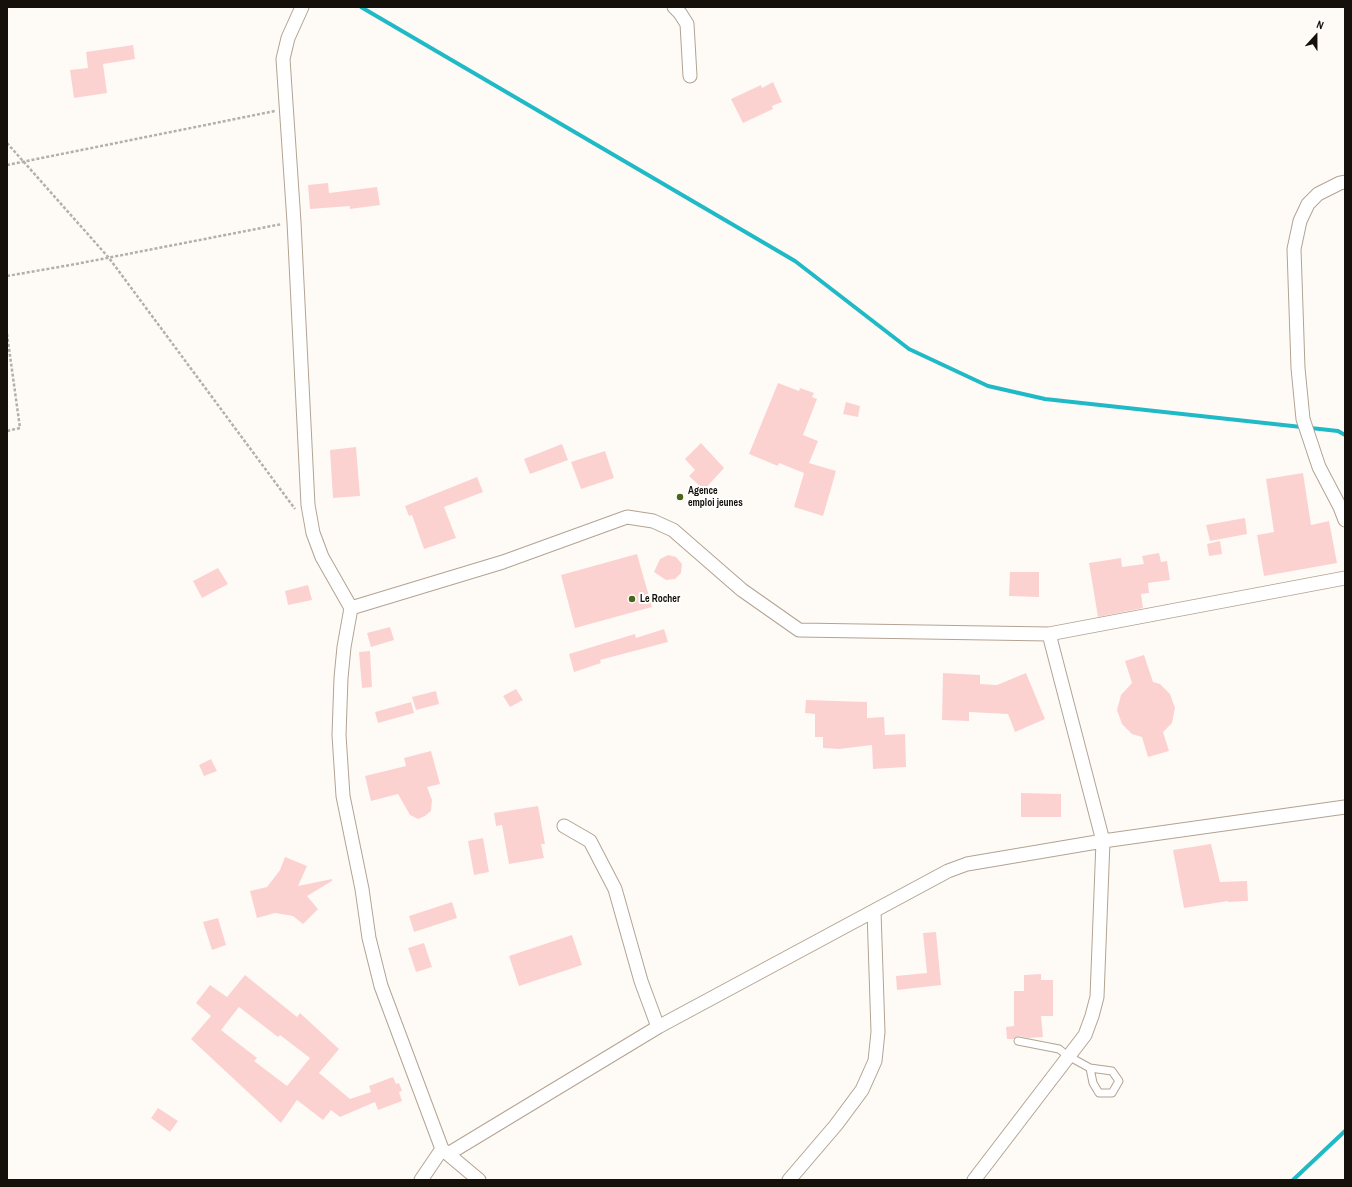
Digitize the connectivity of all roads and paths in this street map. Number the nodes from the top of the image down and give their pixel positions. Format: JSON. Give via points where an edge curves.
{"nodes":[{"id":1,"x":302,"y":7,"type":"edge"},
{"id":2,"x":674,"y":7,"type":"edge"},
{"id":3,"x":690,"y":76,"type":"dead end"},
{"id":4,"x":287,"y":109,"type":"junction"},
{"id":5,"x":7,"y":143,"type":"edge"},
{"id":6,"x":23,"y":161,"type":"junction"},
{"id":7,"x":7,"y":165,"type":"edge"},
{"id":8,"x":1345,"y":182,"type":"edge"},
{"id":9,"x":294,"y":222,"type":"junction"},
{"id":10,"x":109,"y":258,"type":"junction"},
{"id":11,"x":7,"y":276,"type":"edge"},
{"id":12,"x":7,"y":334,"type":"edge"},
{"id":13,"x":7,"y":431,"type":"edge"},
{"id":14,"x":298,"y":514,"type":"dead end"},
{"id":15,"x":1345,"y":520,"type":"edge"},
{"id":16,"x":1345,"y":578,"type":"edge"},
{"id":17,"x":351,"y":608,"type":"junction"},
{"id":18,"x":1049,"y":634,"type":"junction"},
{"id":19,"x":1345,"y":807,"type":"edge"},
{"id":20,"x":564,"y":826,"type":"dead end"},
{"id":21,"x":1103,"y":841,"type":"junction"},
{"id":22,"x":874,"y":911,"type":"junction"},
{"id":23,"x":658,"y":1027,"type":"junction"},
{"id":24,"x":1018,"y":1042,"type":"dead end"},
{"id":25,"x":1068,"y":1056,"type":"junction"},
{"id":26,"x":1090,"y":1068,"type":"junction"},
{"id":27,"x":445,"y":1151,"type":"junction"},
{"id":28,"x":421,"y":1180,"type":"edge"},
{"id":29,"x":479,"y":1180,"type":"edge"},
{"id":30,"x":789,"y":1180,"type":"edge"},
{"id":31,"x":974,"y":1180,"type":"edge"}],
"edges":[{"from":1,"to":4,"type":"street","via":[[288,38],[283,59]]},
{"from":2,"to":3,"type":"street","via":[[687,24]]},
{"from":4,"to":6,"type":"path"},
{"from":4,"to":9,"type":"street"},
{"from":5,"to":6,"type":"path"},
{"from":6,"to":7,"type":"path"},
{"from":6,"to":10,"type":"path"},
{"from":8,"to":15,"type":"street","via":[[1318,194],[1308,204],[1300,221],[1294,249],[1298,368],[1303,419],[1319,467]]},
{"from":9,"to":10,"type":"path"},
{"from":9,"to":17,"type":"street","via":[[308,506],[313,533],[322,558]]},
{"from":10,"to":11,"type":"path"},
{"from":10,"to":14,"type":"path"},
{"from":12,"to":13,"type":"path","via":[[20,428]]},
{"from":16,"to":18,"type":"street"},
{"from":17,"to":18,"type":"street","via":[[503,562],[627,517],[653,522],[673,530],[742,590],[799,630]]},
{"from":17,"to":27,"type":"street","via":[[341,678],[339,735],[343,796],[369,938],[381,986]]},
{"from":18,"to":21,"type":"street"},
{"from":19,"to":21,"type":"street"},
{"from":20,"to":23,"type":"street","via":[[590,841],[615,889],[641,981]]},
{"from":21,"to":22,"type":"street","via":[[967,864],[948,870]]},
{"from":21,"to":25,"type":"street","via":[[1097,997],[1085,1035]]},
{"from":22,"to":23,"type":"street"},
{"from":22,"to":30,"type":"street","via":[[878,1032],[875,1061],[862,1090]]},
{"from":23,"to":27,"type":"street"},
{"from":24,"to":25,"type":"lane","via":[[1059,1049]]},
{"from":25,"to":26,"type":"lane"},
{"from":25,"to":31,"type":"street"},
{"from":26,"to":26,"type":"lane","via":[[1112,1071],[1119,1080],[1112,1093],[1100,1093],[1093,1083]]},
{"from":27,"to":28,"type":"street"},
{"from":27,"to":29,"type":"street"}]}
